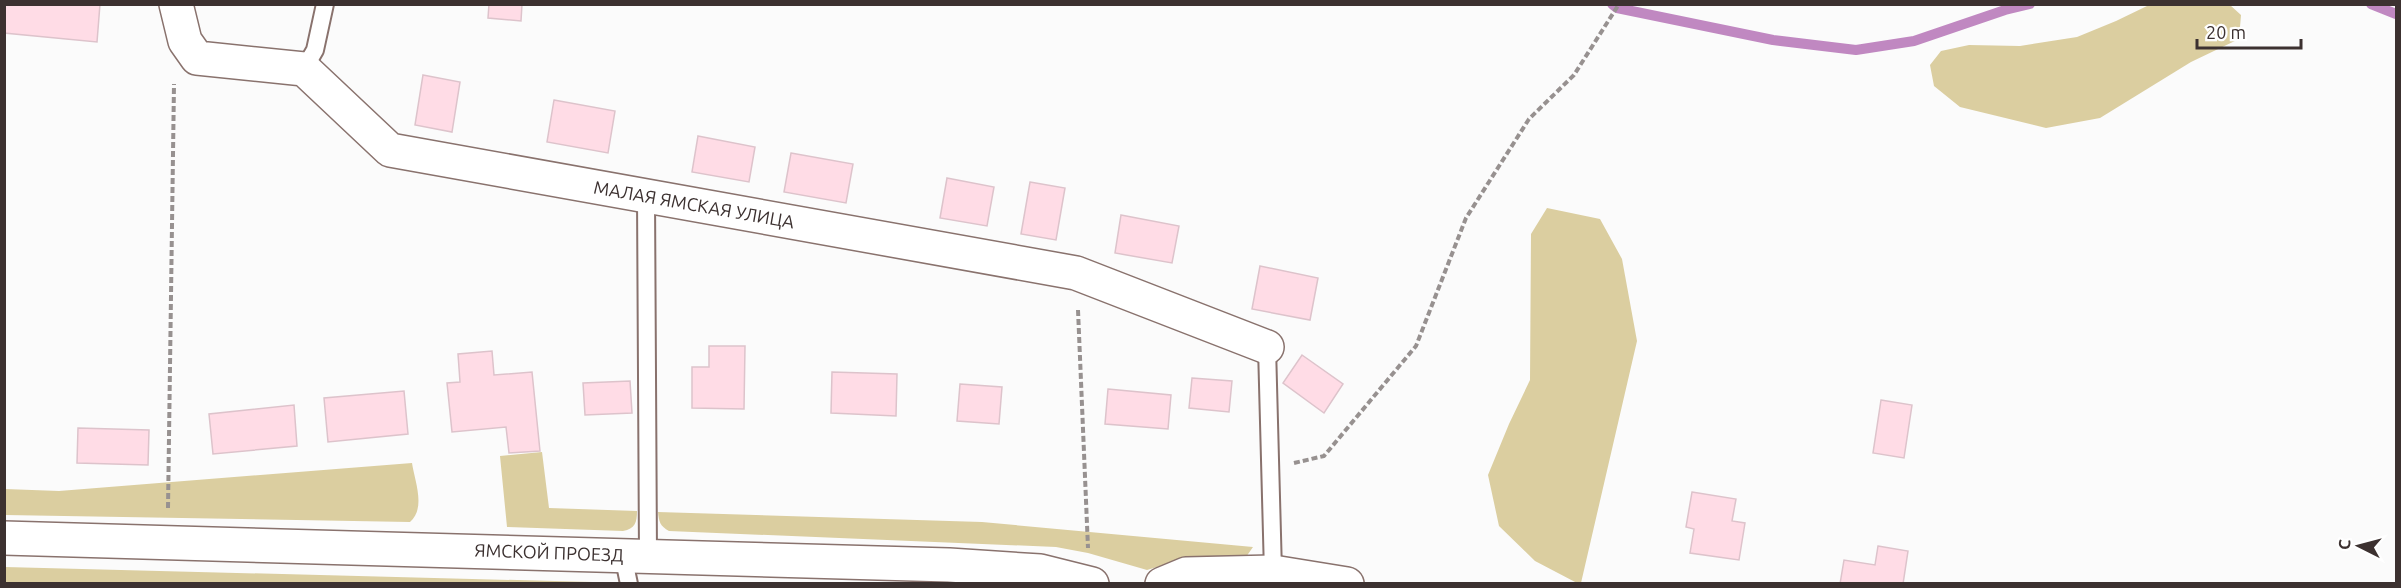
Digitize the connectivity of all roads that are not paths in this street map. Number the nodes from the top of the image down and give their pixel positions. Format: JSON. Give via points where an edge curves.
{"nodes":[{"id":1,"x":176,"y":4,"type":"edge"},
{"id":2,"x":325,"y":4,"type":"edge"},
{"id":3,"x":304,"y":69,"type":"junction"},
{"id":4,"x":646,"y":196,"type":"junction"},
{"id":5,"x":1267,"y":347,"type":"joint"},
{"id":6,"x":4,"y":538,"type":"edge"},
{"id":7,"x":633,"y":565,"type":"edge"},
{"id":8,"x":1274,"y":572,"type":"junction"},
{"id":9,"x":1092,"y":583,"type":"edge"},
{"id":10,"x":1162,"y":584,"type":"edge"},
{"id":11,"x":1347,"y":584,"type":"edge"}],
"edges":[{"from":1,"to":3,"type":"street","via":[[185,41],[197,58]]},
{"from":2,"to":3,"type":"lane","via":[[315,50]]},
{"from":3,"to":4,"type":"street","name":"МАЛАЯ ЯМСКАЯ УЛИЦА","via":[[390,150]]},
{"from":4,"to":5,"type":"street","name":"МАЛАЯ ЯМСКАЯ УЛИЦА","via":[[1076,273]]},
{"from":4,"to":7,"type":"lane"},
{"from":5,"to":8,"type":"lane"},
{"from":6,"to":7,"type":"street","name":"ЯМСКОЙ ПРОЕЗД","via":[[168,542]]},
{"from":7,"to":9,"type":"street","name":"ЯМСКОЙ ПРОЕЗД","via":[[1010,568]]},
{"from":8,"to":10,"type":"street","via":[[1186,574]]},
{"from":8,"to":11,"type":"street"}]}
